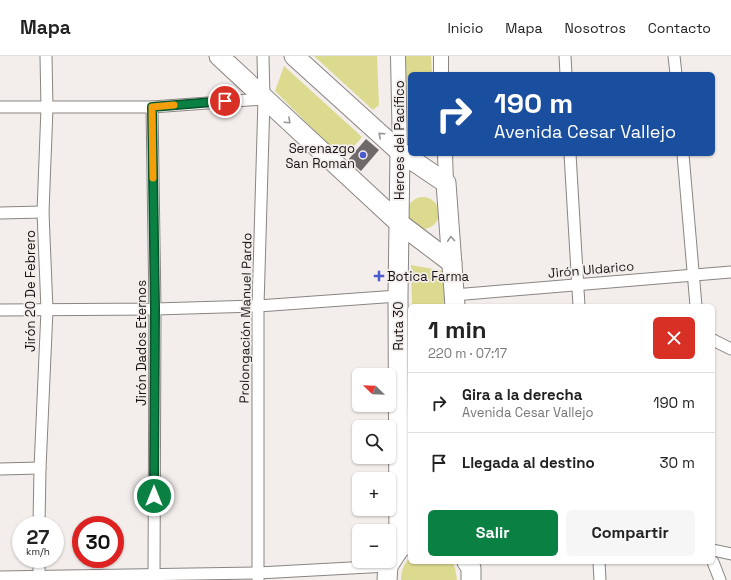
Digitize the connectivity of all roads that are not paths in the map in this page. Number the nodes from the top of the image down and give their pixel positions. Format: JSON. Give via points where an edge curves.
{"nodes":[{"id":1,"x":46,"y":56,"type":"edge"},
{"id":2,"x":219,"y":56,"type":"edge"},
{"id":3,"x":263,"y":56,"type":"edge"},
{"id":4,"x":294,"y":56,"type":"edge"},
{"id":5,"x":398,"y":56,"type":"edge"},
{"id":6,"x":441,"y":56,"type":"edge"},
{"id":7,"x":565,"y":56,"type":"edge"},
{"id":8,"x":674,"y":56,"type":"edge"},
{"id":9,"x":441,"y":72,"type":"edge"},
{"id":10,"x":566,"y":72,"type":"edge"},
{"id":11,"x":676,"y":72,"type":"edge"},
{"id":12,"x":264,"y":99,"type":"junction"},
{"id":13,"x":0,"y":107,"type":"edge"},
{"id":14,"x":152,"y":107,"type":"junction"},
{"id":15,"x":47,"y":108,"type":"junction"},
{"id":16,"x":400,"y":152,"type":"junction"},
{"id":17,"x":445,"y":156,"type":"edge"},
{"id":18,"x":570,"y":156,"type":"edge"},
{"id":19,"x":683,"y":156,"type":"edge"},
{"id":20,"x":446,"y":183,"type":"junction"},
{"id":21,"x":43,"y":212,"type":"junction"},
{"id":22,"x":0,"y":213,"type":"edge"},
{"id":23,"x":399,"y":223,"type":"junction"},
{"id":24,"x":452,"y":263,"type":"junction"},
{"id":25,"x":731,"y":272,"type":"edge"},
{"id":26,"x":693,"y":274,"type":"junction"},
{"id":27,"x":578,"y":284,"type":"junction"},
{"id":28,"x":398,"y":296,"type":"junction"},
{"id":29,"x":455,"y":301,"type":"edge"},
{"id":30,"x":579,"y":304,"type":"edge"},
{"id":31,"x":696,"y":304,"type":"edge"},
{"id":32,"x":258,"y":306,"type":"junction"},
{"id":33,"x":155,"y":309,"type":"junction"},
{"id":34,"x":0,"y":310,"type":"edge"},
{"id":35,"x":47,"y":310,"type":"junction"},
{"id":36,"x":715,"y":341,"type":"edge"},
{"id":37,"x":731,"y":349,"type":"edge"},
{"id":38,"x":40,"y":468,"type":"junction"},
{"id":39,"x":0,"y":469,"type":"edge"},
{"id":40,"x":39,"y":516,"type":"edge"},
{"id":41,"x":404,"y":545,"type":"edge"},
{"id":42,"x":715,"y":550,"type":"edge"},
{"id":43,"x":731,"y":554,"type":"edge"},
{"id":44,"x":468,"y":564,"type":"edge"},
{"id":45,"x":599,"y":564,"type":"edge"},
{"id":46,"x":714,"y":564,"type":"edge"},
{"id":47,"x":387,"y":573,"type":"edge"},
{"id":48,"x":258,"y":576,"type":"edge"},
{"id":49,"x":0,"y":577,"type":"edge"},
{"id":50,"x":154,"y":577,"type":"edge"},
{"id":51,"x":39,"y":578,"type":"edge"},
{"id":52,"x":471,"y":580,"type":"edge"},
{"id":53,"x":600,"y":580,"type":"edge"},
{"id":54,"x":720,"y":580,"type":"edge"}],
"edges":[{"from":1,"to":15,"type":"street","name":"Jirón 20 De Febrero"},
{"from":2,"to":12,"type":"highway"},
{"from":3,"to":12,"type":"street","name":"Prolongación Manuel Pardo"},
{"from":16,"to":4,"type":"highway","one_way":true},
{"from":5,"to":16,"type":"street","name":"Heroes del Pacífico"},
{"from":6,"to":9,"type":"street"},
{"from":7,"to":10,"type":"street"},
{"from":8,"to":11,"type":"street"},
{"from":12,"to":14,"type":"street"},
{"from":12,"to":23,"type":"highway","one_way":true},
{"from":12,"to":32,"type":"street","name":"Prolongación Manuel Pardo"},
{"from":13,"to":15,"type":"street"},
{"from":14,"to":15,"type":"street"},
{"from":14,"to":33,"type":"street","name":"Jirón Dados Eternos"},
{"from":15,"to":21,"type":"street","name":"Jirón 20 De Febrero"},
{"from":16,"to":20,"type":"highway"},
{"from":16,"to":23,"type":"highway","name":"Heroes del Pacífico"},
{"from":17,"to":20,"type":"street"},
{"from":18,"to":27,"type":"street"},
{"from":19,"to":26,"type":"street"},
{"from":24,"to":20,"type":"highway","one_way":true},
{"from":21,"to":22,"type":"street"},
{"from":21,"to":35,"type":"street","name":"Jirón 20 De Febrero"},
{"from":23,"to":24,"type":"highway"},
{"from":23,"to":28,"type":"highway","name":"Ruta 30"},
{"from":24,"to":29,"type":"highway"},
{"from":25,"to":26,"type":"street","name":"Jirón Uldarico"},
{"from":26,"to":27,"type":"street","name":"Jirón Uldarico"},
{"from":26,"to":31,"type":"street"},
{"from":27,"to":29,"type":"street","name":"Jirón Uldarico"},
{"from":27,"to":30,"type":"street"},
{"from":28,"to":32,"type":"street"},
{"from":28,"to":41,"type":"highway","name":"Ruta 30"},
{"from":32,"to":33,"type":"street"},
{"from":32,"to":48,"type":"street","name":"Prolongación Manuel Pardo"},
{"from":33,"to":35,"type":"street"},
{"from":33,"to":50,"type":"street","name":"Jirón Dados Eternos"},
{"from":34,"to":35,"type":"street"},
{"from":35,"to":38,"type":"street","name":"Jirón 20 De Febrero"},
{"from":36,"to":37,"type":"street"},
{"from":38,"to":39,"type":"street"},
{"from":38,"to":40,"type":"street","name":"Jirón 20 De Febrero"},
{"from":41,"to":47,"type":"highway"},
{"from":42,"to":43,"type":"street"},
{"from":44,"to":52,"type":"highway"},
{"from":45,"to":53,"type":"street"},
{"from":46,"to":54,"type":"street"},
{"from":47,"to":48,"type":"street"},
{"from":48,"to":50,"type":"street"},
{"from":49,"to":51,"type":"street"},
{"from":50,"to":51,"type":"street"}]}
